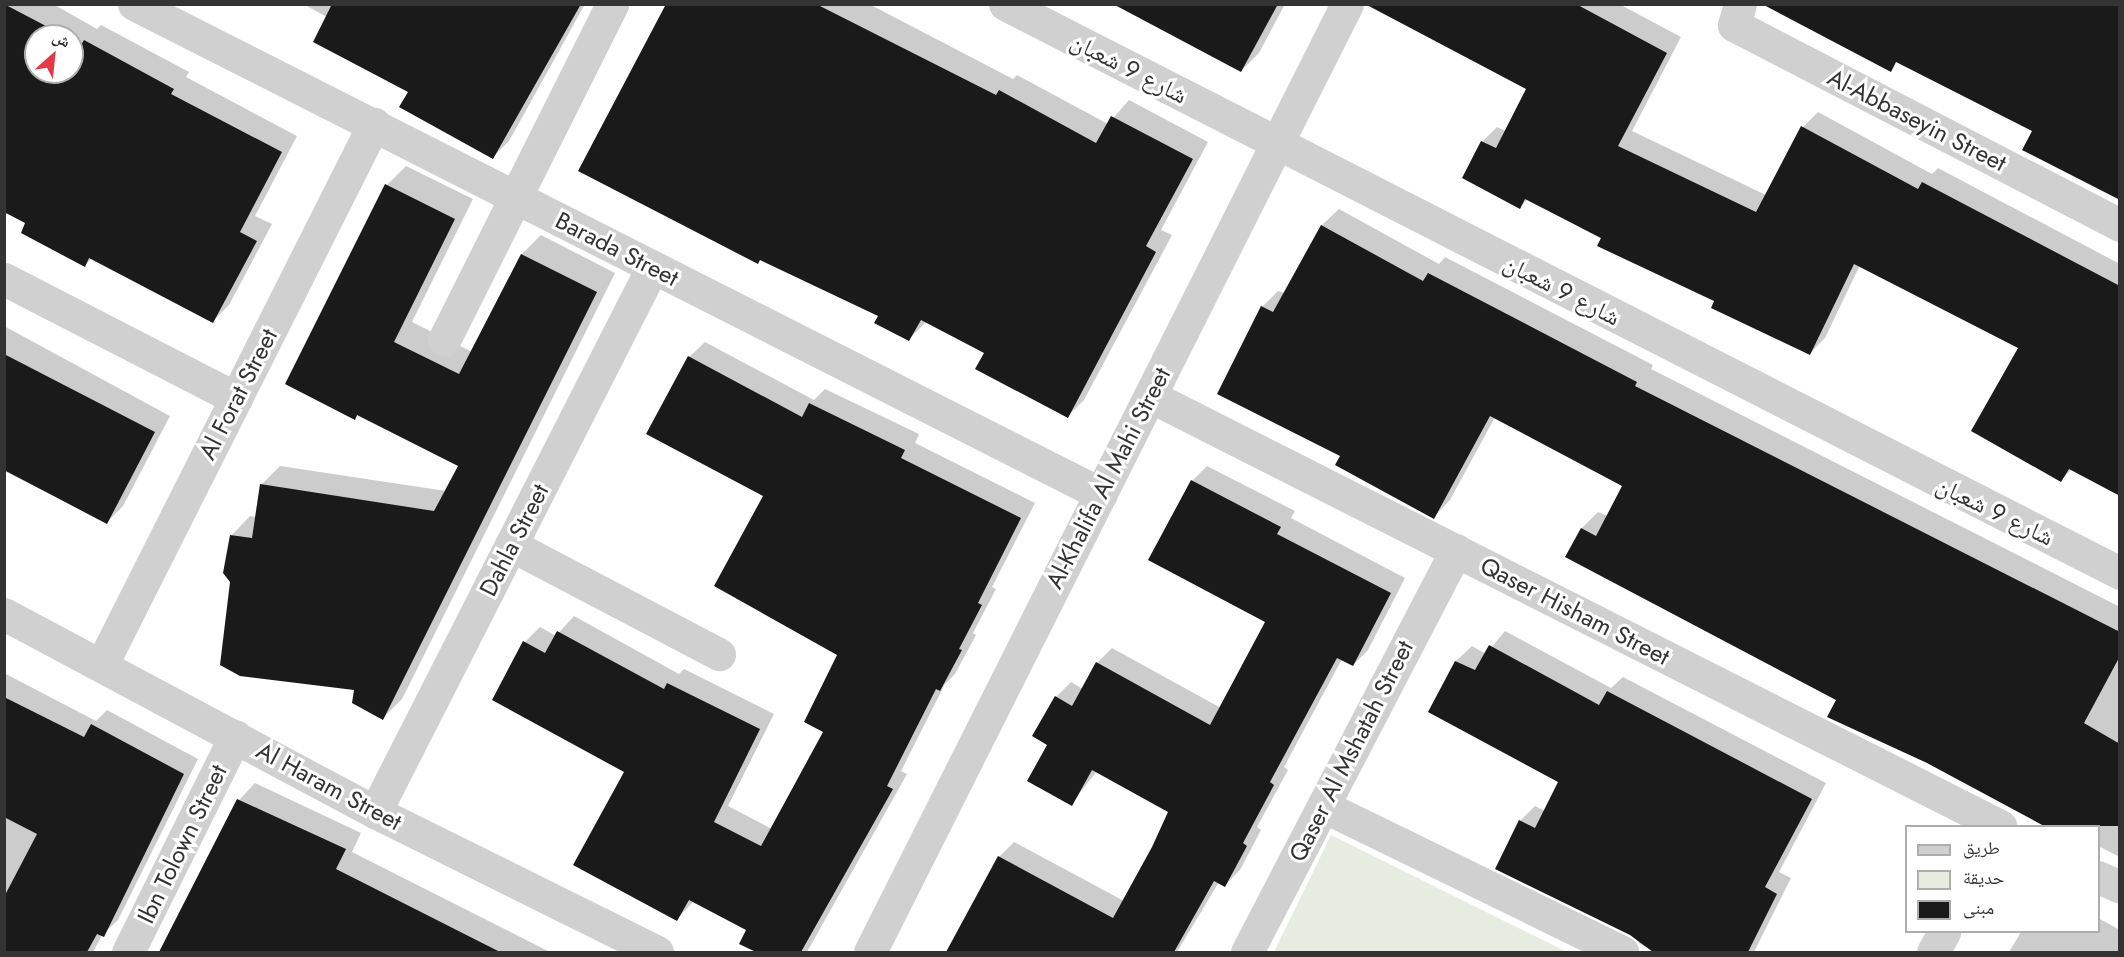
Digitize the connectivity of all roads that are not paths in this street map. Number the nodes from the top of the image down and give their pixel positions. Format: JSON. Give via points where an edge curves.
{"nodes":[{"id":1,"x":134,"y":4,"type":"edge"},
{"id":2,"x":612,"y":4,"type":"edge"},
{"id":3,"x":1005,"y":4,"type":"edge"},
{"id":4,"x":1347,"y":4,"type":"edge"},
{"id":5,"x":1740,"y":4,"type":"edge"},
{"id":6,"x":374,"y":124,"type":"junction"},
{"id":7,"x":1277,"y":144,"type":"junction"},
{"id":8,"x":515,"y":197,"type":"junction"},
{"id":9,"x":2120,"y":225,"type":"edge"},
{"id":10,"x":652,"y":268,"type":"junction"},
{"id":11,"x":4,"y":279,"type":"edge"},
{"id":12,"x":444,"y":340,"type":"dead end"},
{"id":13,"x":1150,"y":396,"type":"junction"},
{"id":14,"x":236,"y":398,"type":"junction"},
{"id":15,"x":1101,"y":494,"type":"junction"},
{"id":16,"x":511,"y":544,"type":"junction"},
{"id":17,"x":1456,"y":550,"type":"junction"},
{"id":18,"x":2120,"y":573,"type":"edge"},
{"id":19,"x":4,"y":614,"type":"edge"},
{"id":20,"x":719,"y":654,"type":"dead end"},
{"id":21,"x":102,"y":664,"type":"junction"},
{"id":22,"x":235,"y":736,"type":"junction"},
{"id":23,"x":1323,"y":806,"type":"junction"},
{"id":24,"x":375,"y":812,"type":"junction"},
{"id":25,"x":1996,"y":825,"type":"edge"},
{"id":26,"x":2100,"y":878,"type":"edge"},
{"id":27,"x":2120,"y":887,"type":"edge"},
{"id":28,"x":1944,"y":933,"type":"edge"},
{"id":29,"x":128,"y":952,"type":"edge"},
{"id":30,"x":657,"y":952,"type":"edge"},
{"id":31,"x":870,"y":952,"type":"edge"},
{"id":32,"x":1247,"y":952,"type":"edge"},
{"id":33,"x":1622,"y":952,"type":"edge"},
{"id":34,"x":1934,"y":952,"type":"edge"}],
"edges":[{"from":1,"to":6,"type":"street","name":"Barada Street"},
{"from":2,"to":8,"type":"street"},
{"from":3,"to":7,"type":"street","name":"شارع 9 شعبان"},
{"from":4,"to":7,"type":"street","name":"Al-Khalifa Al Mahi Street"},
{"from":5,"to":9,"type":"street","name":"Al-Abbaseyin Street","via":[[1734,25]]},
{"from":6,"to":8,"type":"street","name":"Barada Street"},
{"from":6,"to":14,"type":"street","name":"Al Forat Street"},
{"from":7,"to":13,"type":"street","name":"Al-Khalifa Al Mahi Street"},
{"from":7,"to":18,"type":"street","name":"شارع 9 شعبان"},
{"from":8,"to":10,"type":"street","name":"Barada Street"},
{"from":8,"to":12,"type":"street"},
{"from":10,"to":15,"type":"street","name":"Barada Street"},
{"from":10,"to":16,"type":"street","name":"Dahla Street"},
{"from":11,"to":14,"type":"street"},
{"from":13,"to":15,"type":"street","name":"Al-Khalifa Al Mahi Street"},
{"from":13,"to":17,"type":"street","name":"Qaser Hisham Street"},
{"from":14,"to":21,"type":"street","name":"Al Forat Street"},
{"from":15,"to":31,"type":"street","name":"Al-Khalifa Al Mahi Street"},
{"from":16,"to":20,"type":"street"},
{"from":16,"to":24,"type":"street","name":"Dahla Street"},
{"from":17,"to":23,"type":"street","name":"Qaser Al Mshatah Street"},
{"from":17,"to":25,"type":"street","name":"Qaser Hisham Street"},
{"from":19,"to":21,"type":"street","name":"Al Haram Street"},
{"from":21,"to":22,"type":"street","name":"Al Haram Street"},
{"from":22,"to":24,"type":"street","name":"Al Haram Street"},
{"from":22,"to":29,"type":"street","name":"Ibn Tolown Street"},
{"from":23,"to":32,"type":"street","name":"Qaser Al Mshatah Street"},
{"from":23,"to":33,"type":"street"},
{"from":24,"to":30,"type":"street","name":"Al Haram Street"},
{"from":26,"to":27,"type":"street"},
{"from":28,"to":34,"type":"street"}]}
